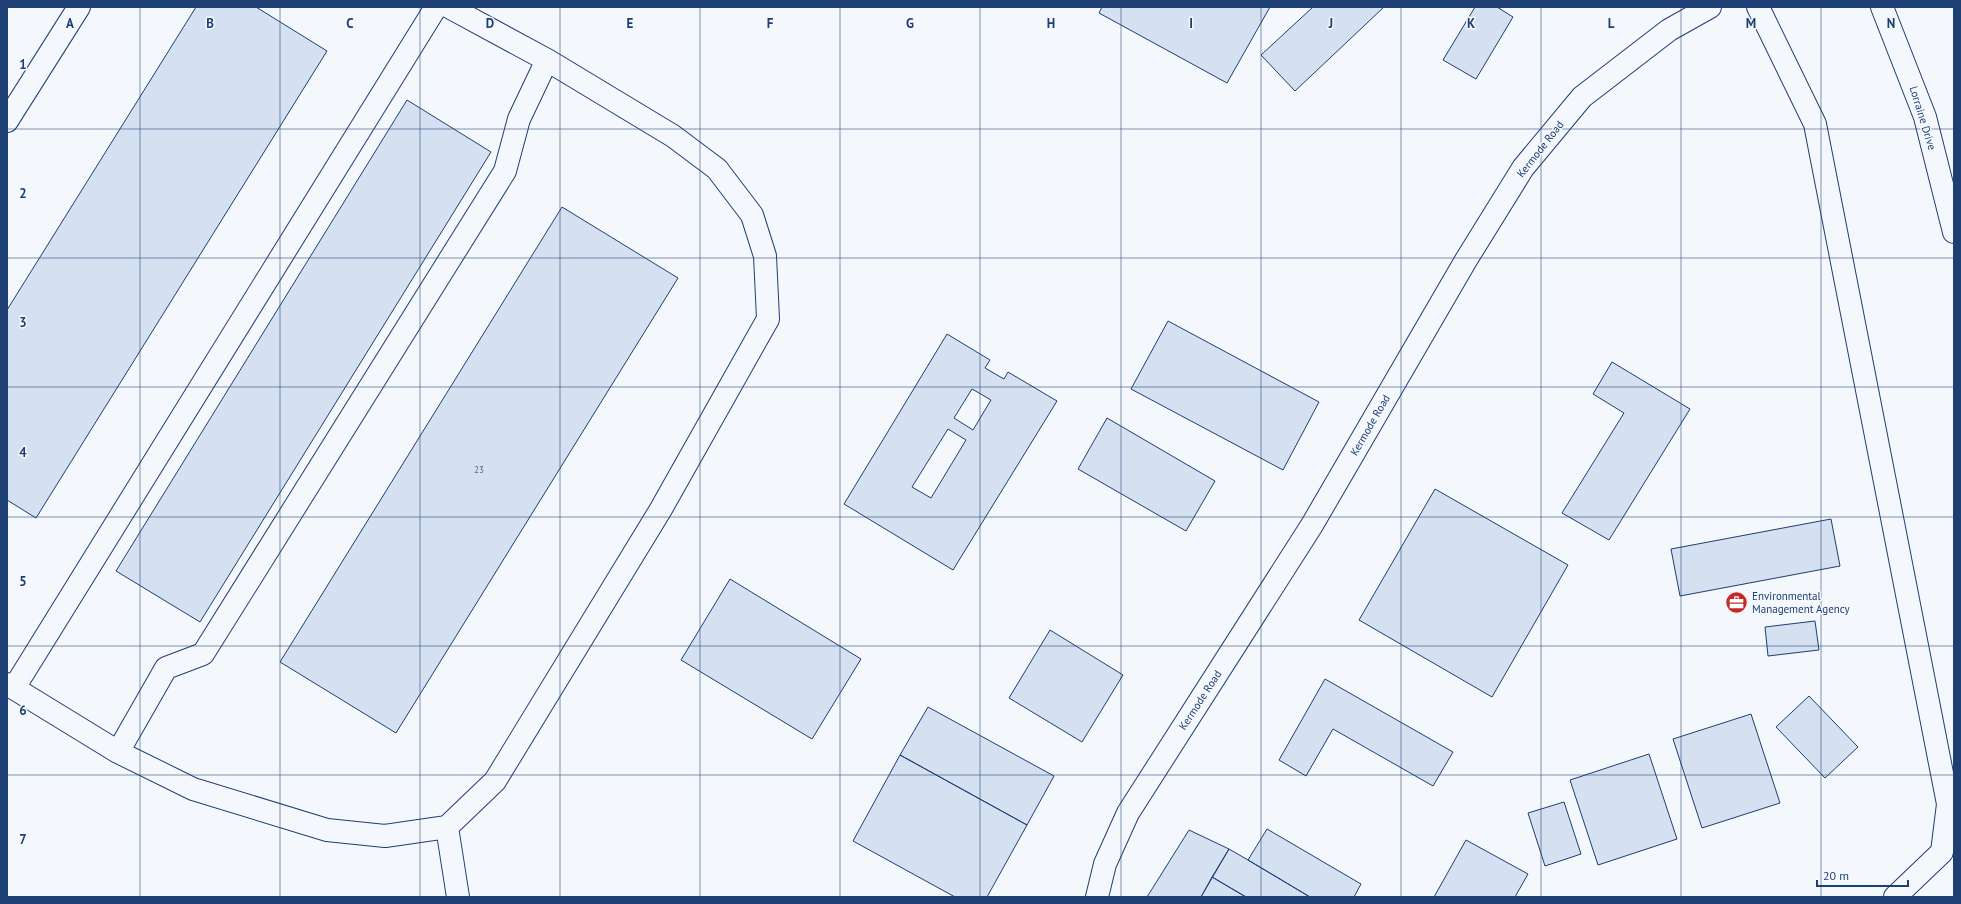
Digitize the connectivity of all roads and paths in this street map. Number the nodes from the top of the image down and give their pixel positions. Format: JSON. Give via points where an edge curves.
{"nodes":[{"id":1,"x":79,"y":7,"type":"edge"},
{"id":2,"x":436,"y":7,"type":"edge"},
{"id":3,"x":449,"y":7,"type":"edge"},
{"id":4,"x":1710,"y":7,"type":"edge"},
{"id":5,"x":1758,"y":7,"type":"edge"},
{"id":6,"x":1882,"y":7,"type":"edge"},
{"id":7,"x":546,"y":60,"type":"junction"},
{"id":8,"x":7,"y":121,"type":"edge"},
{"id":9,"x":1954,"y":232,"type":"edge"},
{"id":10,"x":10,"y":686,"type":"edge"},
{"id":11,"x":118,"y":752,"type":"junction"},
{"id":12,"x":447,"y":827,"type":"junction"},
{"id":13,"x":458,"y":897,"type":"edge"},
{"id":14,"x":1097,"y":897,"type":"edge"},
{"id":15,"x":1895,"y":897,"type":"edge"}],
"edges":[{"from":1,"to":8,"type":"street"},
{"from":2,"to":10,"type":"street"},
{"from":3,"to":7,"type":"street"},
{"from":4,"to":14,"type":"street","name":"Kermode Road","via":[[1669,30],[1582,97],[1523,168],[1466,260],[1312,525],[1128,813],[1105,864]]},
{"from":5,"to":15,"type":"street","via":[[1815,124],[1948,804],[1942,852]]},
{"from":6,"to":9,"type":"street","name":"Lorraine Drive","via":[[1925,117]]},
{"from":7,"to":11,"type":"street","via":[[519,119],[505,171],[203,654],[166,668]]},
{"from":7,"to":12,"type":"street","via":[[672,136],[717,169],[752,215],[765,256],[768,319],[661,509],[495,781]]},
{"from":10,"to":11,"type":"street"},
{"from":11,"to":12,"type":"street","via":[[193,789],[327,830],[385,836]]},
{"from":12,"to":13,"type":"street"}]}
